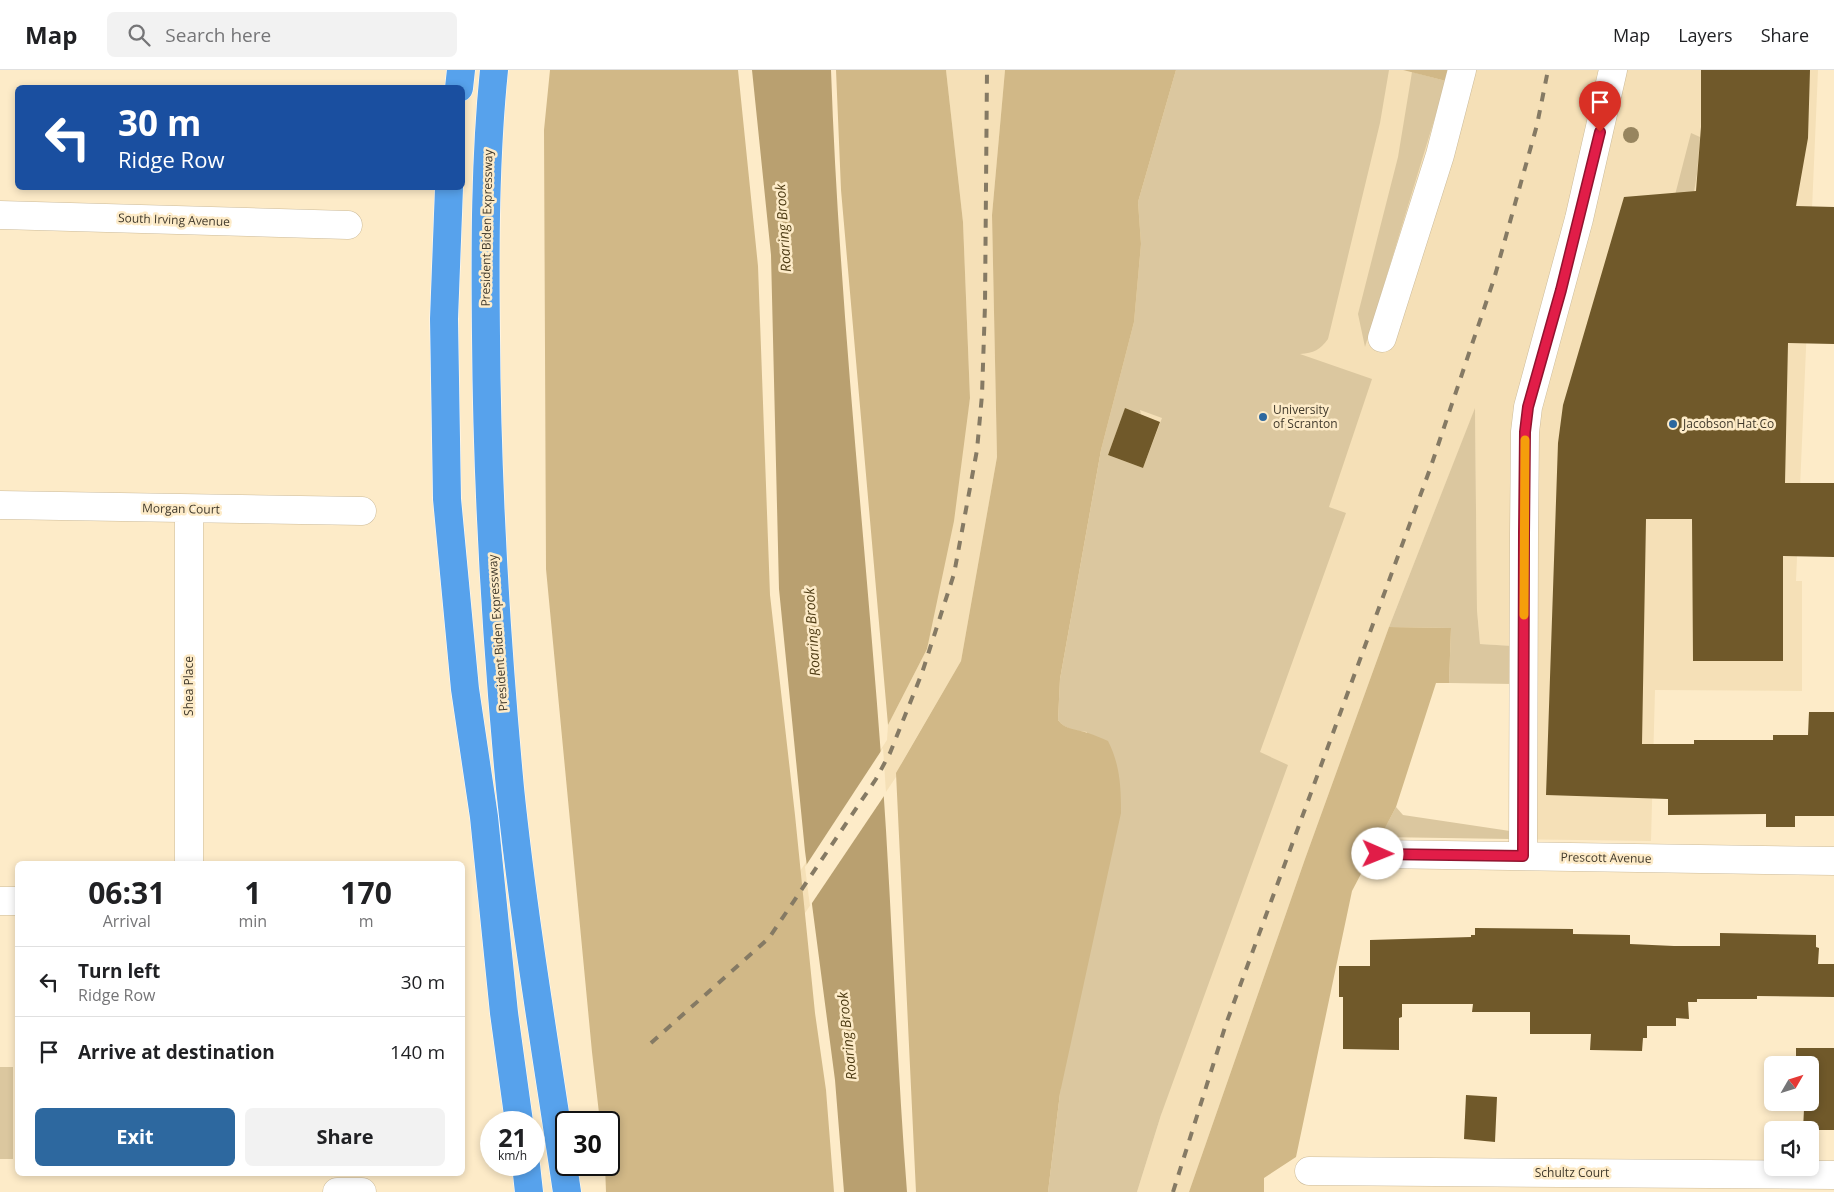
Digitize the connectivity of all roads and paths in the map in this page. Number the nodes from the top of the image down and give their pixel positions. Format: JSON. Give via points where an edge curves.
{"nodes":[{"id":1,"x":461,"y":70,"type":"edge"},
{"id":2,"x":494,"y":70,"type":"edge"},
{"id":3,"x":1462,"y":70,"type":"edge"},
{"id":4,"x":1613,"y":70,"type":"edge"},
{"id":5,"x":459,"y":85,"type":"edge"},
{"id":6,"x":449,"y":190,"type":"edge"},
{"id":7,"x":0,"y":215,"type":"edge"},
{"id":8,"x":348,"y":225,"type":"dead end"},
{"id":9,"x":1382,"y":338,"type":"dead end"},
{"id":10,"x":0,"y":505,"type":"edge"},
{"id":11,"x":189,"y":509,"type":"junction"},
{"id":12,"x":362,"y":511,"type":"dead end"},
{"id":13,"x":1378,"y":854,"type":"dead end"},
{"id":14,"x":1523,"y":856,"type":"junction"},
{"id":15,"x":189,"y":861,"type":"edge"},
{"id":16,"x":1834,"y":861,"type":"edge"},
{"id":17,"x":0,"y":901,"type":"edge"},
{"id":18,"x":15,"y":901,"type":"edge"},
{"id":19,"x":517,"y":1111,"type":"edge"},
{"id":20,"x":1309,"y":1171,"type":"dead end"},
{"id":21,"x":1834,"y":1175,"type":"edge"},
{"id":22,"x":527,"y":1176,"type":"edge"},
{"id":23,"x":337,"y":1192,"type":"edge"},
{"id":24,"x":362,"y":1192,"type":"edge"},
{"id":25,"x":529,"y":1192,"type":"edge"},
{"id":26,"x":567,"y":1192,"type":"edge"}],
"edges":[{"from":1,"to":5,"type":"highway"},
{"from":2,"to":26,"type":"highway","name":"President Biden Expressway","via":[[488,164],[486,290],[488,476],[495,600],[518,852]]},
{"from":3,"to":9,"type":"street","via":[[1440,155]]},
{"from":4,"to":14,"type":"street","via":[[1572,246],[1528,407],[1525,432]]},
{"from":6,"to":19,"type":"highway","via":[[444,319],[447,499],[465,689],[484,817]]},
{"from":7,"to":8,"type":"street","name":"South Irving Avenue"},
{"from":10,"to":11,"type":"street","name":"Morgan Court"},
{"from":11,"to":12,"type":"street","name":"Morgan Court"},
{"from":11,"to":15,"type":"street","name":"Shea Place"},
{"from":13,"to":14,"type":"street","name":"Prescott Avenue"},
{"from":14,"to":16,"type":"street","name":"Prescott Avenue"},
{"from":17,"to":18,"type":"street"},
{"from":20,"to":21,"type":"street","name":"Schultz Court"},
{"from":22,"to":25,"type":"highway"},
{"from":23,"to":24,"type":"street"}]}
